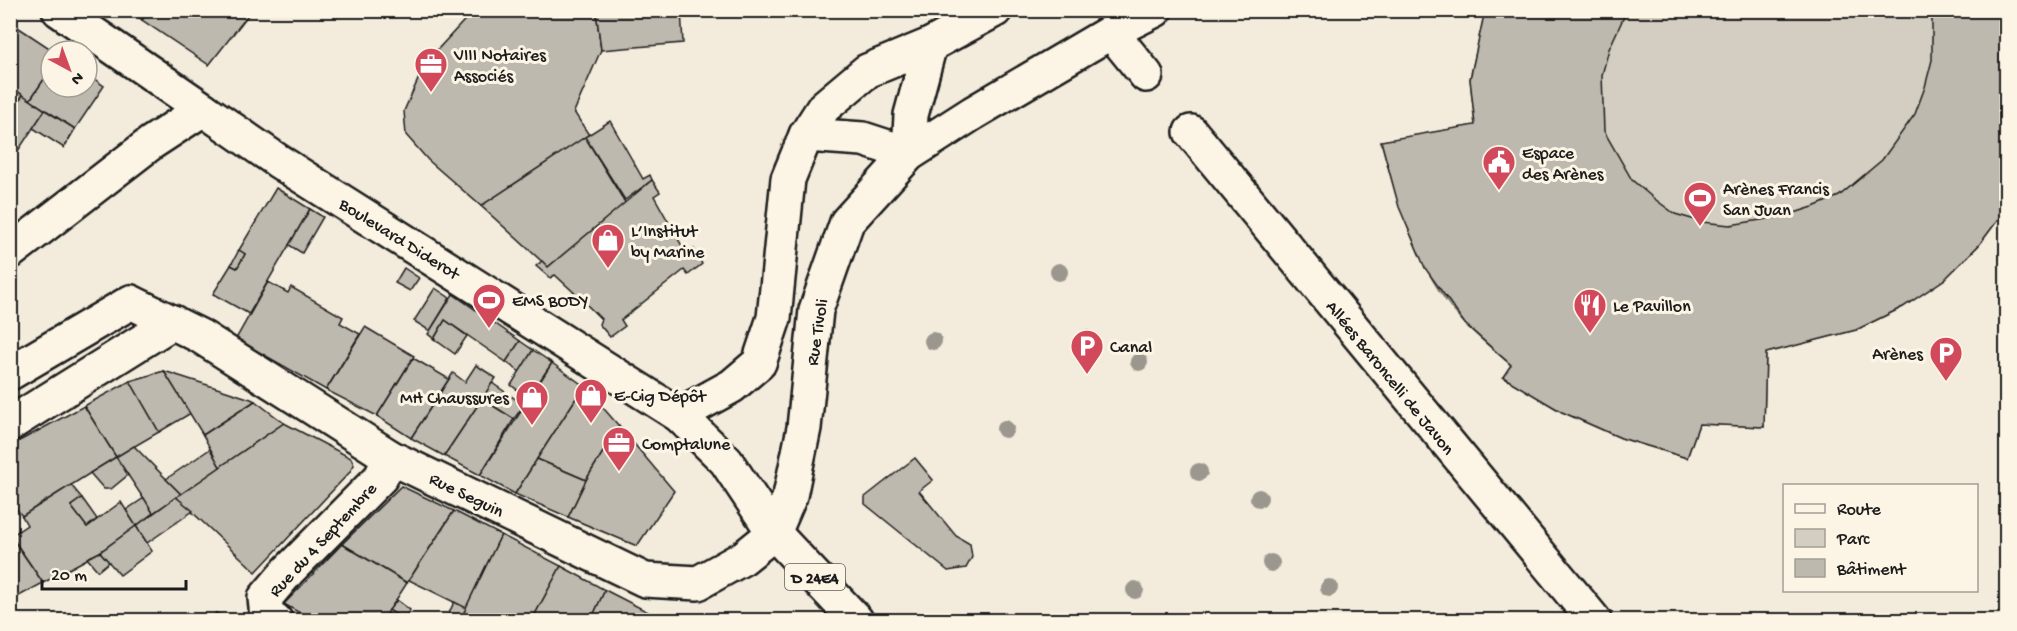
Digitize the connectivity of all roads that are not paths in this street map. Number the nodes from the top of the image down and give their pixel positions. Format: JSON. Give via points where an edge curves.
{"nodes":[{"id":1,"x":59,"y":10,"type":"edge"},
{"id":2,"x":995,"y":10,"type":"edge"},
{"id":3,"x":1155,"y":10,"type":"edge"},
{"id":4,"x":1111,"y":32,"type":"junction"},
{"id":5,"x":930,"y":45,"type":"junction"},
{"id":6,"x":1146,"y":75,"type":"dead end"},
{"id":7,"x":203,"y":109,"type":"junction"},
{"id":8,"x":1191,"y":132,"type":"dead end"},
{"id":9,"x":806,"y":135,"type":"junction"},
{"id":10,"x":909,"y":154,"type":"junction"},
{"id":11,"x":10,"y":252,"type":"edge"},
{"id":12,"x":172,"y":322,"type":"junction"},
{"id":13,"x":10,"y":373,"type":"edge"},
{"id":14,"x":679,"y":415,"type":"junction"},
{"id":15,"x":10,"y":424,"type":"edge"},
{"id":16,"x":390,"y":457,"type":"junction"},
{"id":17,"x":774,"y":533,"type":"junction"},
{"id":18,"x":274,"y":621,"type":"edge"},
{"id":19,"x":856,"y":621,"type":"edge"},
{"id":20,"x":1594,"y":621,"type":"edge"}],
"edges":[{"from":1,"to":7,"type":"street","name":"Boulevard Diderot","number":"D 24E4"},
{"from":2,"to":5,"type":"street"},
{"from":3,"to":4,"type":"street","name":"Rue Tivoli"},
{"from":4,"to":6,"type":"street"},
{"from":4,"to":10,"type":"street","name":"Rue Tivoli"},
{"from":5,"to":9,"type":"street","via":[[867,71],[824,107]]},
{"from":5,"to":10,"type":"street","via":[[911,115]]},
{"from":7,"to":11,"type":"street","via":[[151,143]]},
{"from":7,"to":14,"type":"street","name":"Boulevard Diderot","number":"D 24E4","via":[[278,161]]},
{"from":8,"to":20,"type":"street","name":"Allées Baroncelli de Javon"},
{"from":9,"to":10,"type":"street","via":[[863,139]]},
{"from":9,"to":14,"type":"street","via":[[788,179],[774,318],[759,363],[732,386]]},
{"from":10,"to":17,"type":"street","name":"Rue Tivoli","via":[[847,222],[843,233],[816,309],[804,428],[790,496]]},
{"from":12,"to":13,"type":"street","name":"Rue Seguin","via":[[130,302]]},
{"from":12,"to":15,"type":"street"},
{"from":12,"to":16,"type":"street","name":"Rue Seguin"},
{"from":14,"to":17,"type":"street","name":"Boulevard Diderot","number":"D 24E4","via":[[726,461]]},
{"from":16,"to":17,"type":"street","name":"Rue Seguin","via":[[645,580],[698,583],[743,558]]},
{"from":16,"to":18,"type":"street","name":"Rue du 4 Septembre","via":[[381,477],[265,598],[267,616]]},
{"from":17,"to":19,"type":"street","number":"D 24E4"}]}
